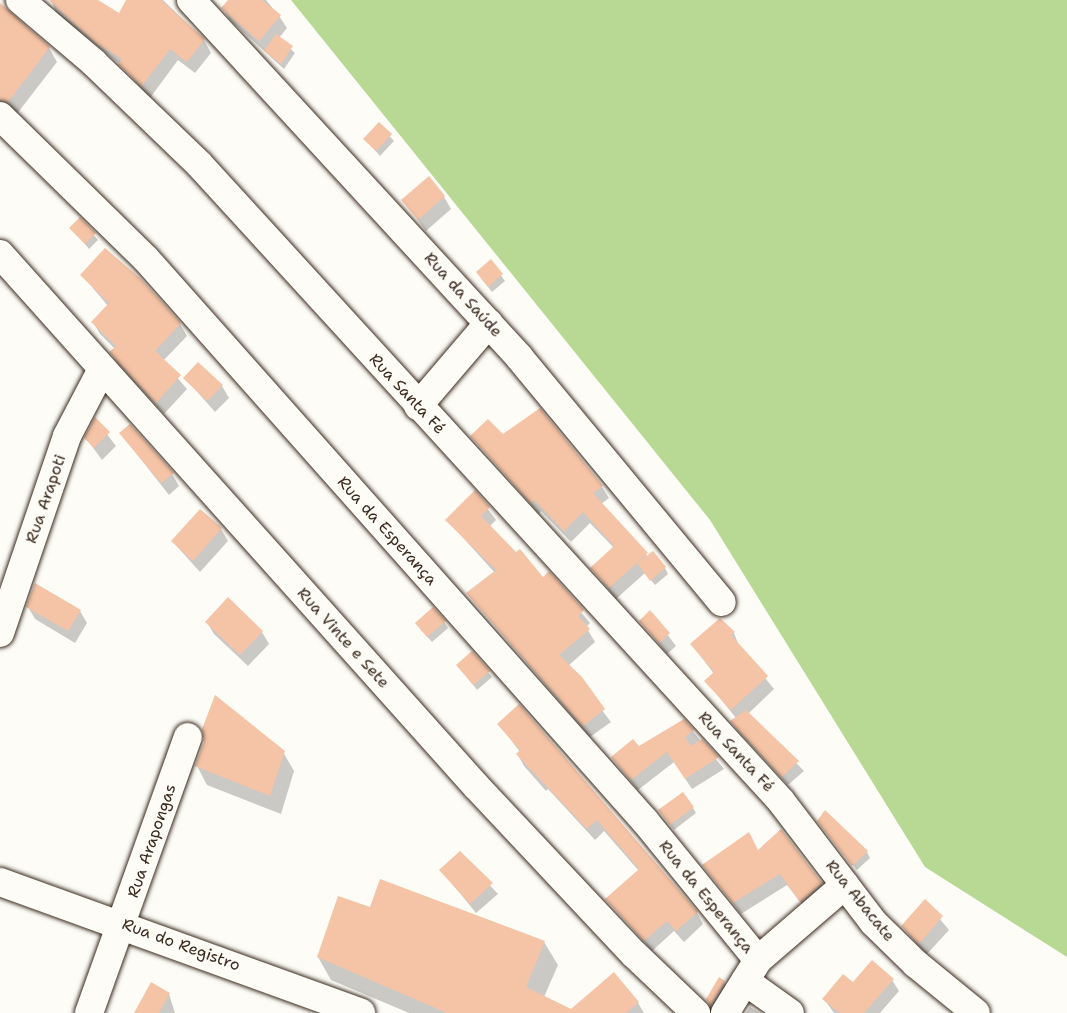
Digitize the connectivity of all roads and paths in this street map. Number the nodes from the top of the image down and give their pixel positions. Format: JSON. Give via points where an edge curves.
{"nodes":[{"id":1,"x":20,"y":0,"type":"edge"},
{"id":2,"x":191,"y":0,"type":"edge"},
{"id":3,"x":0,"y":116,"type":"edge"},
{"id":4,"x":0,"y":254,"type":"edge"},
{"id":5,"x":489,"y":323,"type":"junction"},
{"id":6,"x":102,"y":369,"type":"junction"},
{"id":7,"x":418,"y":406,"type":"junction"},
{"id":8,"x":722,"y":602,"type":"dead end"},
{"id":9,"x":0,"y":633,"type":"edge"},
{"id":10,"x":188,"y":737,"type":"dead end"},
{"id":11,"x":781,"y":801,"type":"joint"},
{"id":12,"x":0,"y":882,"type":"edge"},
{"id":13,"x":845,"y":885,"type":"junction"},
{"id":14,"x":123,"y":924,"type":"junction"},
{"id":15,"x":751,"y":971,"type":"junction"},
{"id":16,"x":89,"y":1013,"type":"edge"},
{"id":17,"x":361,"y":1013,"type":"edge"},
{"id":18,"x":696,"y":1013,"type":"edge"},
{"id":19,"x":725,"y":1013,"type":"edge"},
{"id":20,"x":790,"y":1013,"type":"edge"},
{"id":21,"x":976,"y":1013,"type":"edge"}],
"edges":[{"from":1,"to":7,"type":"street","name":"Rua Santa Fé","via":[[93,62],[199,164]]},
{"from":2,"to":5,"type":"street","name":"Rua da Saúde"},
{"from":3,"to":15,"type":"street","name":"Rua da Esperança","via":[[146,259],[645,821]]},
{"from":4,"to":6,"type":"street","name":"Rua Vinte e Sete"},
{"from":5,"to":7,"type":"street"},
{"from":5,"to":8,"type":"street","name":"Rua da Saúde"},
{"from":6,"to":9,"type":"street","name":"Rua Arapoti","via":[[67,436]]},
{"from":6,"to":18,"type":"street","name":"Rua Vinte e Sete","via":[[476,786],[634,954]]},
{"from":7,"to":11,"type":"street","name":"Rua Santa Fé"},
{"from":10,"to":14,"type":"street","name":"Rua Arapongas"},
{"from":11,"to":13,"type":"street","name":"Rua Abacate"},
{"from":12,"to":14,"type":"street","name":"Rua do Registro"},
{"from":13,"to":15,"type":"street"},
{"from":13,"to":21,"type":"street","name":"Rua Abacate","via":[[874,923]]},
{"from":14,"to":16,"type":"street","name":"Rua Arapongas"},
{"from":14,"to":17,"type":"street","name":"Rua do Registro"},
{"from":15,"to":19,"type":"street"},
{"from":15,"to":20,"type":"street","name":"Rua da Esperança"}]}
